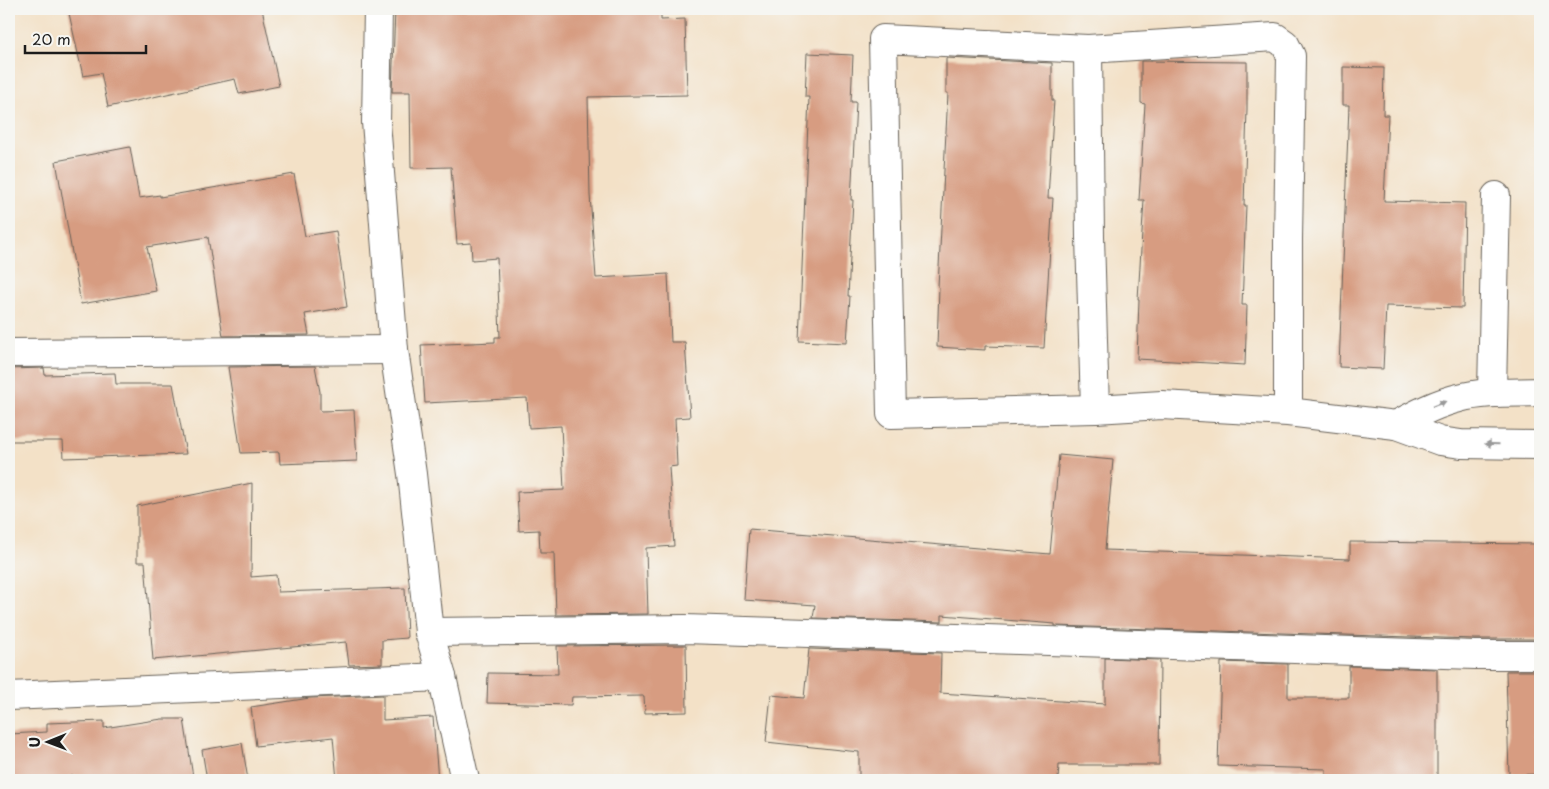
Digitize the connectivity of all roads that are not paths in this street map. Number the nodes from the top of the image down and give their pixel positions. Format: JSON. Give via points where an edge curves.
{"nodes":[{"id":1,"x":378,"y":9,"type":"edge"},
{"id":2,"x":1088,"y":48,"type":"junction"},
{"id":3,"x":1496,"y":196,"type":"dead end"},
{"id":4,"x":394,"y":350,"type":"junction"},
{"id":5,"x":9,"y":353,"type":"edge"},
{"id":6,"x":1540,"y":392,"type":"edge"},
{"id":7,"x":1492,"y":393,"type":"junction"},
{"id":8,"x":1095,"y":409,"type":"junction"},
{"id":9,"x":1288,"y":412,"type":"junction"},
{"id":10,"x":1396,"y":425,"type":"junction"},
{"id":11,"x":1540,"y":445,"type":"edge"},
{"id":12,"x":430,"y":632,"type":"junction"},
{"id":13,"x":1540,"y":655,"type":"edge"},
{"id":14,"x":442,"y":678,"type":"junction"},
{"id":15,"x":9,"y":696,"type":"edge"},
{"id":16,"x":465,"y":780,"type":"edge"}],
"edges":[{"from":1,"to":4,"type":"street","via":[[376,122]]},
{"from":2,"to":8,"type":"street"},
{"from":2,"to":8,"type":"street","via":[[883,39],[891,414]]},
{"from":2,"to":9,"type":"street","via":[[1275,37],[1285,44],[1291,56]]},
{"from":3,"to":7,"type":"street"},
{"from":4,"to":5,"type":"street"},
{"from":4,"to":12,"type":"street"},
{"from":6,"to":7,"type":"street"},
{"from":10,"to":7,"type":"street","one_way":true,"via":[[1442,403]]},
{"from":8,"to":9,"type":"street","via":[[1162,404]]},
{"from":9,"to":10,"type":"street"},
{"from":11,"to":10,"type":"street","one_way":true,"via":[[1461,444],[1440,441]]},
{"from":12,"to":13,"type":"street","via":[[685,630]]},
{"from":12,"to":14,"type":"street"},
{"from":14,"to":15,"type":"street"},
{"from":14,"to":16,"type":"street"}]}
